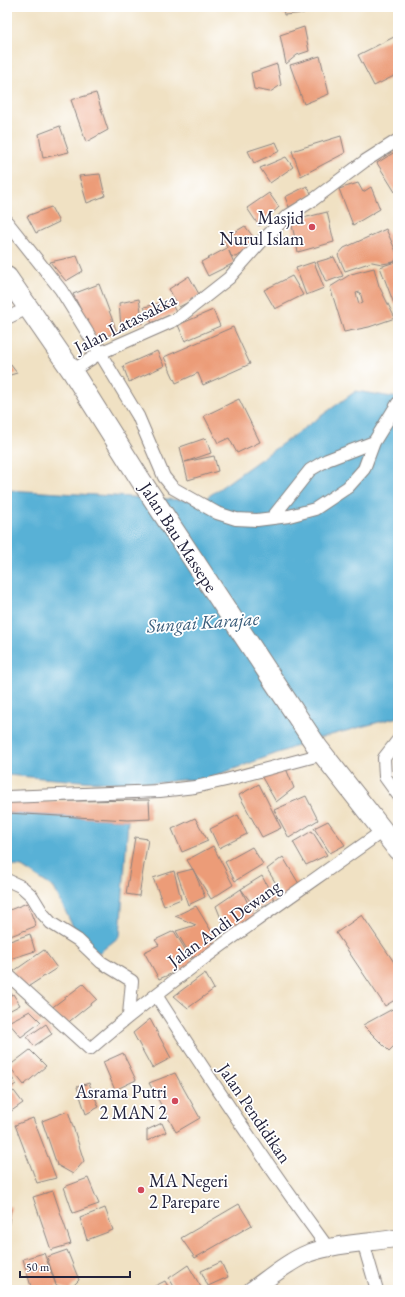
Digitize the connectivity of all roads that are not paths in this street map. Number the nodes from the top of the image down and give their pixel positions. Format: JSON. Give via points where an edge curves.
{"nodes":[{"id":1,"x":398,"y":140,"type":"edge"},
{"id":2,"x":7,"y":222,"type":"edge"},
{"id":3,"x":7,"y":278,"type":"edge"},
{"id":4,"x":28,"y":308,"type":"junction"},
{"id":5,"x":7,"y":318,"type":"edge"},
{"id":6,"x":100,"y":353,"type":"junction"},
{"id":7,"x":72,"y":371,"type":"junction"},
{"id":8,"x":398,"y":403,"type":"edge"},
{"id":9,"x":374,"y":442,"type":"junction"},
{"id":10,"x":272,"y":518,"type":"junction"},
{"id":11,"x":398,"y":740,"type":"edge"},
{"id":12,"x":320,"y":751,"type":"junction"},
{"id":13,"x":398,"y":795,"type":"edge"},
{"id":14,"x":7,"y":797,"type":"edge"},
{"id":15,"x":384,"y":830,"type":"junction"},
{"id":16,"x":398,"y":850,"type":"edge"},
{"id":17,"x":7,"y":880,"type":"edge"},
{"id":18,"x":7,"y":974,"type":"edge"},
{"id":19,"x":156,"y":995,"type":"junction"},
{"id":20,"x":129,"y":1015,"type":"junction"},
{"id":21,"x":398,"y":1238,"type":"edge"},
{"id":22,"x":363,"y":1242,"type":"junction"},
{"id":23,"x":328,"y":1248,"type":"junction"},
{"id":24,"x":252,"y":1290,"type":"edge"},
{"id":25,"x":377,"y":1290,"type":"edge"}],
"edges":[{"from":1,"to":6,"type":"street","name":"Jalan Latassakka","via":[[286,217],[229,278],[177,319]]},
{"from":2,"to":6,"type":"street","via":[[60,290]]},
{"from":3,"to":4,"type":"highway","name":"Jalan Bau Massepe"},
{"from":4,"to":5,"type":"street"},
{"from":4,"to":7,"type":"highway","name":"Jalan Bau Massepe"},
{"from":6,"to":7,"type":"street","name":"Jalan Latassakka"},
{"from":6,"to":10,"type":"street","via":[[138,416],[164,477],[173,488],[217,514],[236,519]]},
{"from":7,"to":12,"type":"highway","name":"Jalan Bau Massepe","via":[[140,479]]},
{"from":8,"to":9,"type":"street"},
{"from":9,"to":10,"type":"street","via":[[327,460],[310,470]]},
{"from":9,"to":10,"type":"street","via":[[364,469],[348,487],[316,509]]},
{"from":11,"to":13,"type":"street","via":[[384,758],[385,777]]},
{"from":12,"to":14,"type":"street","via":[[226,780],[183,788]]},
{"from":12,"to":15,"type":"highway","name":"Jalan Bau Massepe"},
{"from":15,"to":16,"type":"highway","name":"Jalan Bau Massepe"},
{"from":15,"to":19,"type":"street","name":"Jalan Andi Dewang"},
{"from":17,"to":20,"type":"street","via":[[22,887],[32,896],[52,923],[78,940],[101,962],[132,981]]},
{"from":18,"to":20,"type":"street","name":"Jalan Andi Dewang","via":[[90,1049]]},
{"from":19,"to":20,"type":"street","name":"Jalan Andi Dewang"},
{"from":19,"to":23,"type":"street","name":"Jalan Pendidikan","via":[[255,1146]]},
{"from":21,"to":22,"type":"main road"},
{"from":22,"to":23,"type":"main road"},
{"from":22,"to":25,"type":"street"},
{"from":23,"to":24,"type":"main road","via":[[294,1261]]}]}
